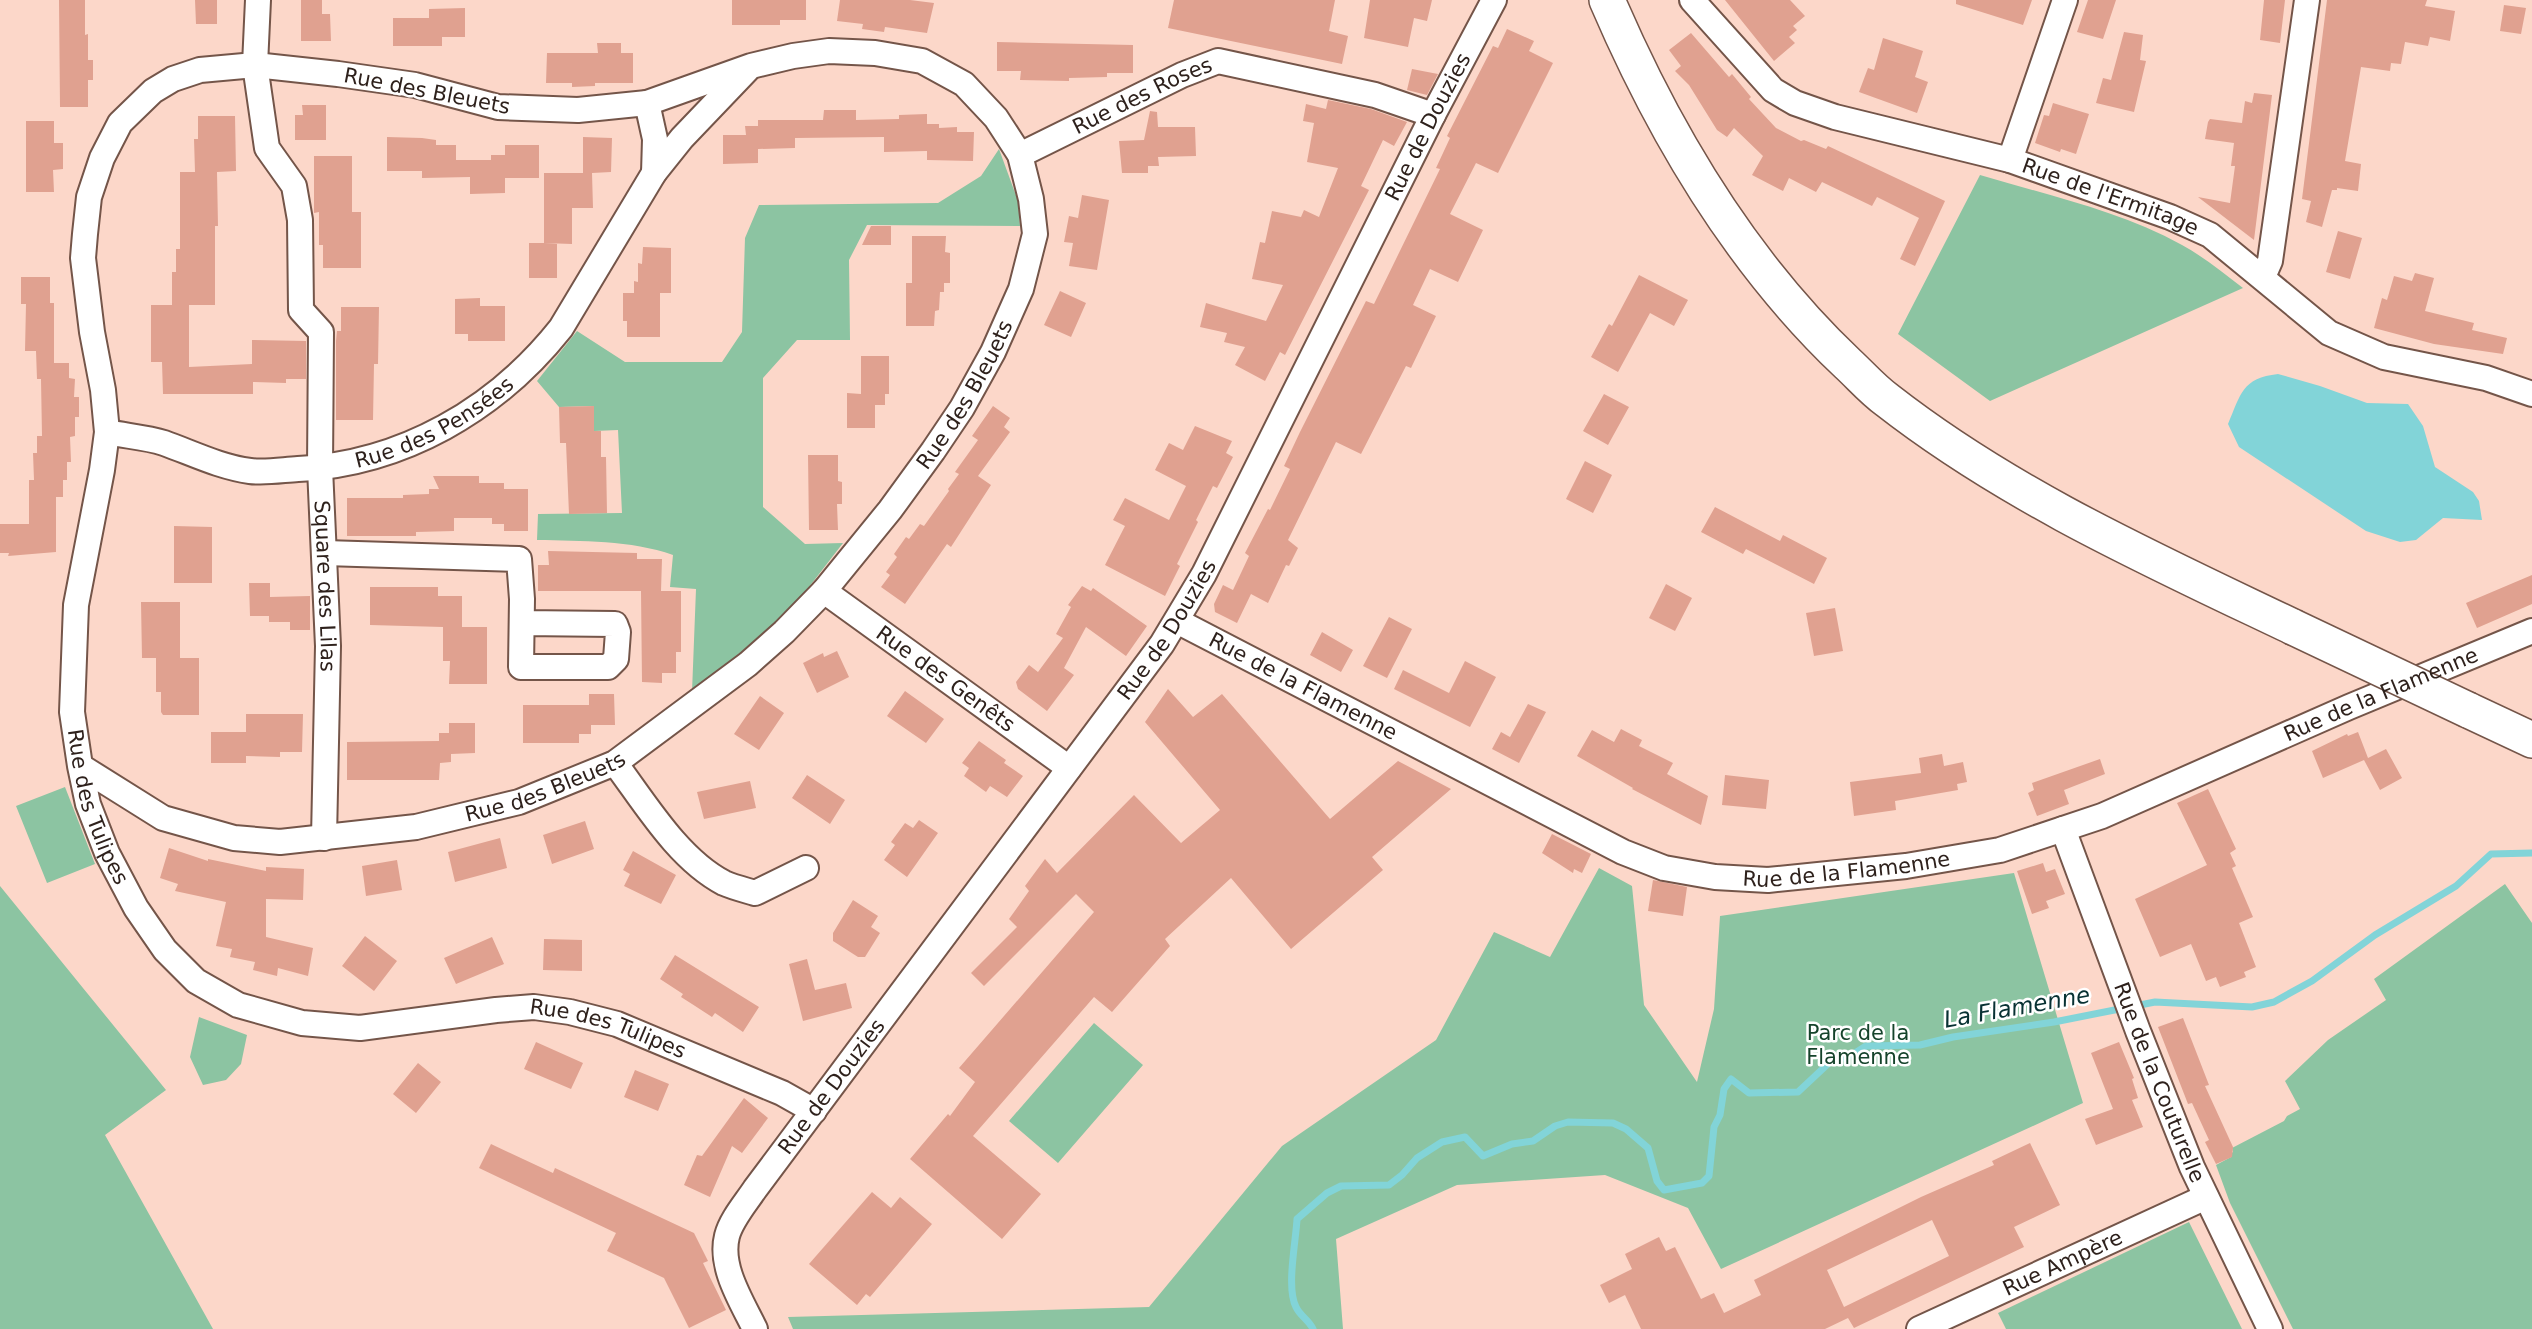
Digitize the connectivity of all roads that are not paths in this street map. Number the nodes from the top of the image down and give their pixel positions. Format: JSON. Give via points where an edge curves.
{"nodes":[{"id":1,"x":258,"y":0,"type":"edge"},
{"id":2,"x":1607,"y":0,"type":"edge"},
{"id":3,"x":1692,"y":0,"type":"edge"},
{"id":4,"x":2065,"y":0,"type":"edge"},
{"id":5,"x":2306,"y":0,"type":"edge"},
{"id":6,"x":1488,"y":5,"type":"edge"},
{"id":7,"x":255,"y":65,"type":"junction"},
{"id":8,"x":751,"y":65,"type":"junction"},
{"id":9,"x":673,"y":94,"type":"junction"},
{"id":10,"x":647,"y":103,"type":"junction"},
{"id":11,"x":1433,"y":116,"type":"junction"},
{"id":12,"x":682,"y":138,"type":"junction"},
{"id":13,"x":1020,"y":155,"type":"junction"},
{"id":14,"x":2010,"y":160,"type":"junction"},
{"id":15,"x":654,"y":173,"type":"junction"},
{"id":16,"x":2263,"y":277,"type":"junction"},
{"id":17,"x":2532,"y":394,"type":"edge"},
{"id":18,"x":107,"y":432,"type":"junction"},
{"id":19,"x":320,"y":468,"type":"junction"},
{"id":20,"x":325,"y":553,"type":"junction"},
{"id":21,"x":824,"y":591,"type":"junction"},
{"id":22,"x":1177,"y":621,"type":"junction"},
{"id":23,"x":522,"y":623,"type":"dead end"},
{"id":24,"x":2532,"y":631,"type":"edge"},
{"id":25,"x":2532,"y":740,"type":"edge"},
{"id":26,"x":615,"y":762,"type":"junction"},
{"id":27,"x":80,"y":766,"type":"junction"},
{"id":28,"x":1069,"y":768,"type":"junction"},
{"id":29,"x":2063,"y":829,"type":"junction"},
{"id":30,"x":324,"y":838,"type":"junction"},
{"id":31,"x":806,"y":868,"type":"dead end"},
{"id":32,"x":814,"y":1111,"type":"junction"},
{"id":33,"x":2206,"y":1198,"type":"junction"},
{"id":34,"x":755,"y":1329,"type":"edge"},
{"id":35,"x":1919,"y":1329,"type":"edge"},
{"id":36,"x":2270,"y":1329,"type":"edge"}],
"edges":[{"from":1,"to":7,"type":"street"},
{"from":2,"to":25,"type":"main road","bridge":true,"via":[[1665,118],[1714,202],[1799,314],[1885,399],[1960,453],[2073,520]]},
{"from":3,"to":14,"type":"street","name":"Rue de l'Ermitage","via":[[1773,90],[1795,103]]},
{"from":4,"to":14,"type":"street"},
{"from":5,"to":16,"type":"street","via":[[2270,261]]},
{"from":6,"to":11,"type":"street","name":"Rue de Douzies"},
{"from":7,"to":10,"type":"street","name":"Rue des Bleuets","via":[[415,85],[498,107],[578,110]]},
{"from":7,"to":18,"type":"street","name":"Rue des Tulipes","via":[[200,70],[163,85],[120,123],[102,158],[89,197],[83,258]]},
{"from":7,"to":19,"type":"street","name":"Square des Lilas","via":[[267,148],[294,186],[300,220],[301,310],[321,332]]},
{"from":8,"to":9,"type":"street","name":"Rue des Bleuets"},
{"from":8,"to":12,"type":"street","name":"Rue des Pensées"},
{"from":8,"to":13,"type":"street","name":"Rue des Bleuets","via":[[830,51],[922,61],[964,84],[996,118]]},
{"from":9,"to":10,"type":"street","name":"Rue des Bleuets"},
{"from":9,"to":12,"type":"street","via":[[681,112]]},
{"from":10,"to":15,"type":"street"},
{"from":11,"to":13,"type":"street","name":"Rue des Roses","via":[[1375,95],[1218,61]]},
{"from":11,"to":22,"type":"street","name":"Rue de Douzies"},
{"from":12,"to":15,"type":"street","name":"Rue des Pensées"},
{"from":13,"to":21,"type":"street","name":"Rue des Bleuets","via":[[1035,234],[1021,289],[993,352],[933,451]]},
{"from":14,"to":16,"type":"street","name":"Rue de l'Ermitage","via":[[2210,235]]},
{"from":15,"to":19,"type":"street","name":"Rue des Pensées","via":[[561,328],[523,371],[480,406],[428,437],[382,455]]},
{"from":16,"to":17,"type":"street","name":"Rue de l'Ermitage","via":[[2329,333],[2362,348]]},
{"from":18,"to":19,"type":"street","name":"Rue des Pensées","via":[[161,442],[251,472]]},
{"from":18,"to":27,"type":"street","name":"Rue des Tulipes","via":[[76,605],[72,712]]},
{"from":19,"to":20,"type":"street","name":"Square des Lilas"},
{"from":20,"to":23,"type":"street","via":[[519,559]]},
{"from":20,"to":30,"type":"street","name":"Square des Lilas"},
{"from":21,"to":26,"type":"street","name":"Rue des Bleuets","via":[[748,664]]},
{"from":21,"to":28,"type":"street","name":"Rue des Genêts"},
{"from":22,"to":28,"type":"street","name":"Rue de Douzies"},
{"from":22,"to":29,"type":"street","name":"Rue de la Flamenne","via":[[1561,821],[1664,868],[1768,880],[1844,874],[2000,850]]},
{"from":24,"to":29,"type":"street","name":"Rue de la Flamenne"},
{"from":26,"to":30,"type":"street","name":"Rue des Bleuets","via":[[519,802],[416,827]]},
{"from":26,"to":31,"type":"street","via":[[672,840],[724,883],[755,893]]},
{"from":27,"to":30,"type":"street","name":"Rue des Bleuets","via":[[163,818],[193,828],[280,842]]},
{"from":27,"to":32,"type":"street","name":"Rue des Tulipes","via":[[107,853],[136,908],[164,950],[196,981],[238,1005],[302,1023],[360,1028],[534,1007],[570,1012],[617,1024],[782,1093]]},
{"from":28,"to":32,"type":"street","name":"Rue de Douzies"},
{"from":29,"to":33,"type":"street","name":"Rue de la Couturelle"},
{"from":32,"to":34,"type":"street","name":"Rue de Douzies","via":[[727,1235],[727,1267]]},
{"from":33,"to":35,"type":"street","name":"Rue Ampère"},
{"from":33,"to":36,"type":"street","name":"Rue de la Couturelle"}]}
